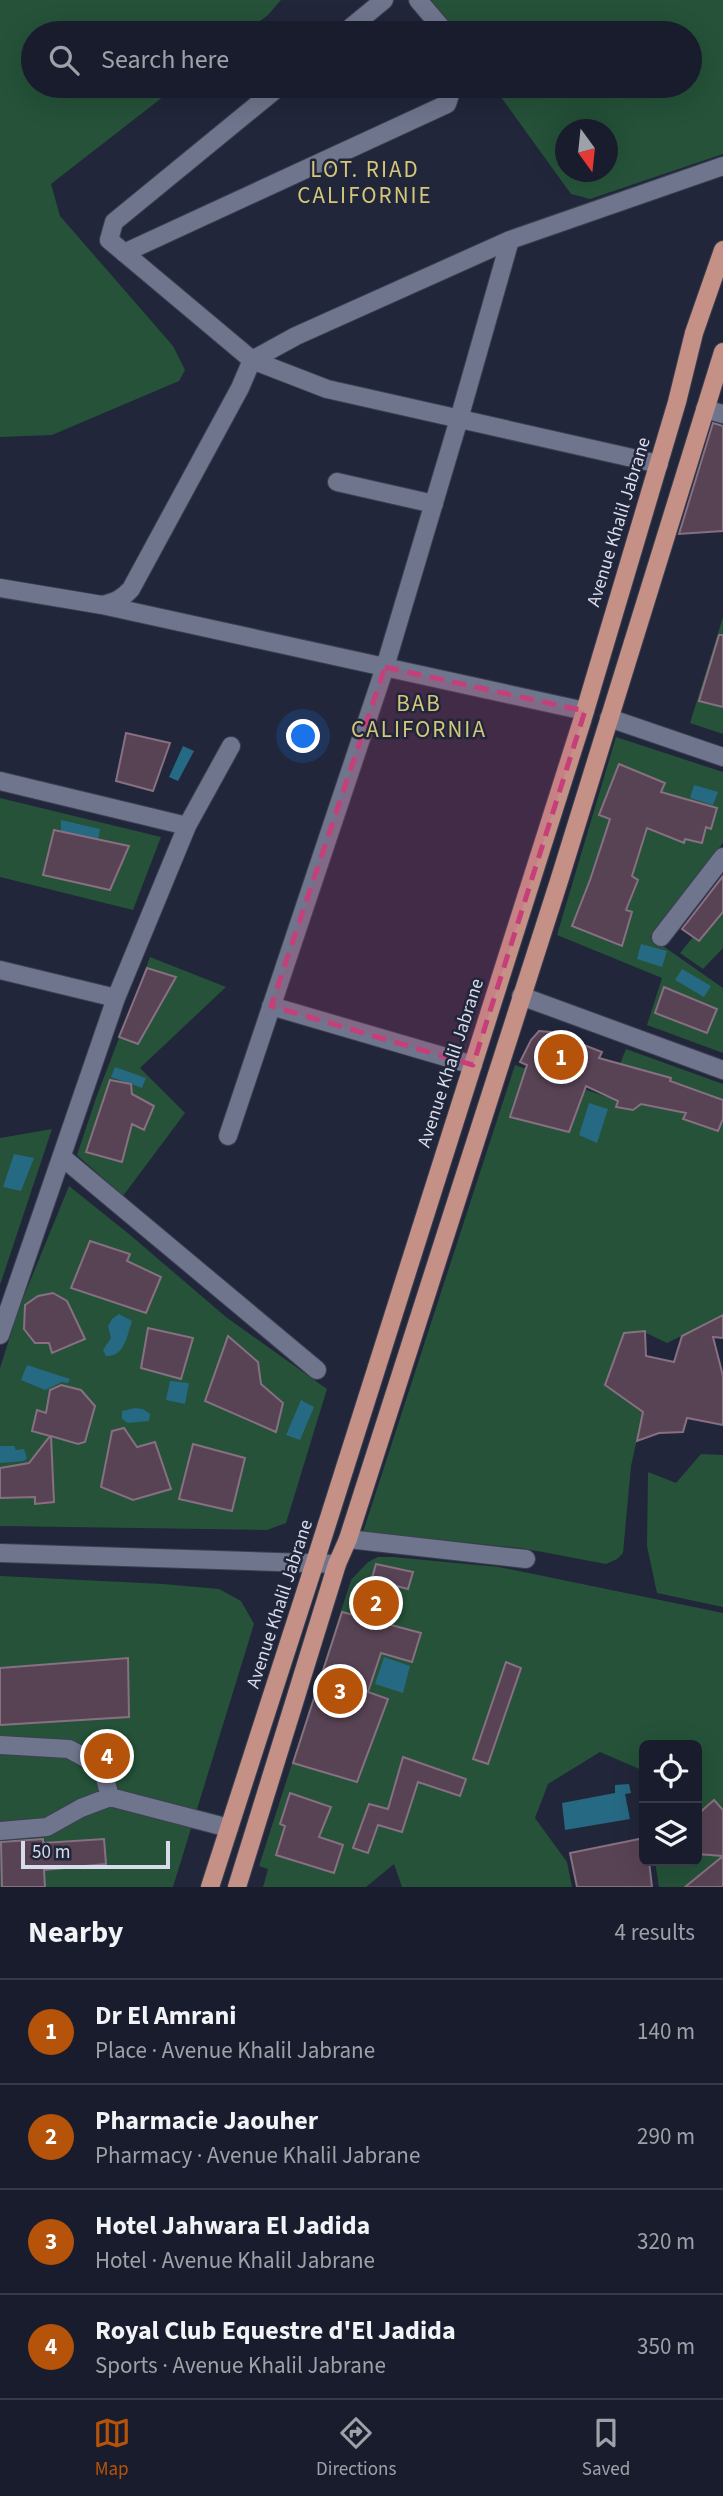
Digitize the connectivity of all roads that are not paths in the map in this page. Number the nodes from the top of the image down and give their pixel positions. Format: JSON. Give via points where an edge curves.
{"nodes":[{"id":1,"x":384,"y":0,"type":"edge"},
{"id":2,"x":418,"y":0,"type":"edge"},
{"id":3,"x":359,"y":21,"type":"edge"},
{"id":4,"x":436,"y":21,"type":"edge"},
{"id":5,"x":265,"y":98,"type":"edge"},
{"id":6,"x":449,"y":98,"type":"edge"},
{"id":7,"x":723,"y":166,"type":"edge"},
{"id":8,"x":510,"y":240,"type":"junction"},
{"id":9,"x":723,"y":250,"type":"edge"},
{"id":10,"x":124,"y":253,"type":"junction"},
{"id":11,"x":723,"y":352,"type":"edge"},
{"id":12,"x":252,"y":360,"type":"junction"},
{"id":13,"x":705,"y":409,"type":"junction"},
{"id":14,"x":723,"y":414,"type":"edge"},
{"id":15,"x":459,"y":419,"type":"junction"},
{"id":16,"x":659,"y":464,"type":"junction"},
{"id":17,"x":337,"y":482,"type":"dead end"},
{"id":18,"x":434,"y":504,"type":"junction"},
{"id":19,"x":0,"y":588,"type":"edge"},
{"id":20,"x":102,"y":605,"type":"junction"},
{"id":21,"x":385,"y":667,"type":"junction"},
{"id":22,"x":585,"y":711,"type":"junction"},
{"id":23,"x":609,"y":718,"type":"junction"},
{"id":24,"x":231,"y":746,"type":"dead end"},
{"id":25,"x":723,"y":757,"type":"edge"},
{"id":26,"x":0,"y":781,"type":"edge"},
{"id":27,"x":187,"y":826,"type":"junction"},
{"id":28,"x":723,"y":857,"type":"edge"},
{"id":29,"x":662,"y":937,"type":"dead end"},
{"id":30,"x":0,"y":970,"type":"edge"},
{"id":31,"x":521,"y":996,"type":"junction"},
{"id":32,"x":116,"y":998,"type":"junction"},
{"id":33,"x":271,"y":1006,"type":"junction"},
{"id":34,"x":473,"y":1065,"type":"junction"},
{"id":35,"x":723,"y":1070,"type":"edge"},
{"id":36,"x":228,"y":1136,"type":"dead end"},
{"id":37,"x":62,"y":1157,"type":"junction"},
{"id":38,"x":0,"y":1335,"type":"edge"},
{"id":39,"x":317,"y":1370,"type":"dead end"},
{"id":40,"x":348,"y":1539,"type":"junction"},
{"id":41,"x":0,"y":1553,"type":"edge"},
{"id":42,"x":526,"y":1559,"type":"dead end"},
{"id":43,"x":316,"y":1562,"type":"junction"},
{"id":44,"x":337,"y":1564,"type":"junction"},
{"id":45,"x":0,"y":1745,"type":"edge"},
{"id":46,"x":110,"y":1797,"type":"junction"},
{"id":47,"x":229,"y":1828,"type":"junction"},
{"id":48,"x":0,"y":1831,"type":"edge"},
{"id":49,"x":210,"y":1887,"type":"edge"},
{"id":50,"x":237,"y":1887,"type":"edge"}],
"edges":[{"from":1,"to":3,"type":"street"},
{"from":2,"to":4,"type":"street"},
{"from":5,"to":10,"type":"street","via":[[114,222],[109,240]]},
{"from":6,"to":10,"type":"street","via":[[447,104]]},
{"from":7,"to":8,"type":"street"},
{"from":8,"to":12,"type":"street"},
{"from":8,"to":15,"type":"street"},
{"from":9,"to":16,"type":"main road","name":"Avenue Khalil Jabrane","via":[[694,333]]},
{"from":10,"to":12,"type":"street"},
{"from":11,"to":13,"type":"main road"},
{"from":12,"to":15,"type":"street","via":[[327,389]]},
{"from":12,"to":20,"type":"street","via":[[131,589]]},
{"from":13,"to":14,"type":"street"},
{"from":13,"to":23,"type":"main road"},
{"from":15,"to":16,"type":"street"},
{"from":15,"to":18,"type":"street"},
{"from":16,"to":22,"type":"main road","name":"Avenue Khalil Jabrane"},
{"from":17,"to":18,"type":"street"},
{"from":18,"to":21,"type":"street"},
{"from":19,"to":20,"type":"street"},
{"from":20,"to":21,"type":"street"},
{"from":21,"to":22,"type":"street"},
{"from":21,"to":33,"type":"street"},
{"from":22,"to":34,"type":"main road","name":"Avenue Khalil Jabrane"},
{"from":23,"to":25,"type":"street"},
{"from":23,"to":31,"type":"main road"},
{"from":24,"to":27,"type":"street"},
{"from":26,"to":27,"type":"street"},
{"from":27,"to":32,"type":"street"},
{"from":28,"to":29,"type":"street"},
{"from":30,"to":32,"type":"street"},
{"from":31,"to":35,"type":"street"},
{"from":31,"to":40,"type":"main road"},
{"from":32,"to":37,"type":"street"},
{"from":33,"to":34,"type":"street"},
{"from":33,"to":36,"type":"street"},
{"from":34,"to":43,"type":"main road","name":"Avenue Khalil Jabrane"},
{"from":37,"to":38,"type":"street"},
{"from":37,"to":39,"type":"street"},
{"from":40,"to":42,"type":"street","via":[[480,1559]]},
{"from":40,"to":44,"type":"main road"},
{"from":41,"to":43,"type":"street"},
{"from":43,"to":44,"type":"street"},
{"from":43,"to":47,"type":"main road","name":"Avenue Khalil Jabrane"},
{"from":44,"to":50,"type":"main road"},
{"from":45,"to":46,"type":"street","via":[[69,1749],[102,1767]]},
{"from":46,"to":47,"type":"street"},
{"from":46,"to":48,"type":"street","via":[[47,1827]]},
{"from":47,"to":49,"type":"main road","name":"Avenue Khalil Jabrane"}]}
